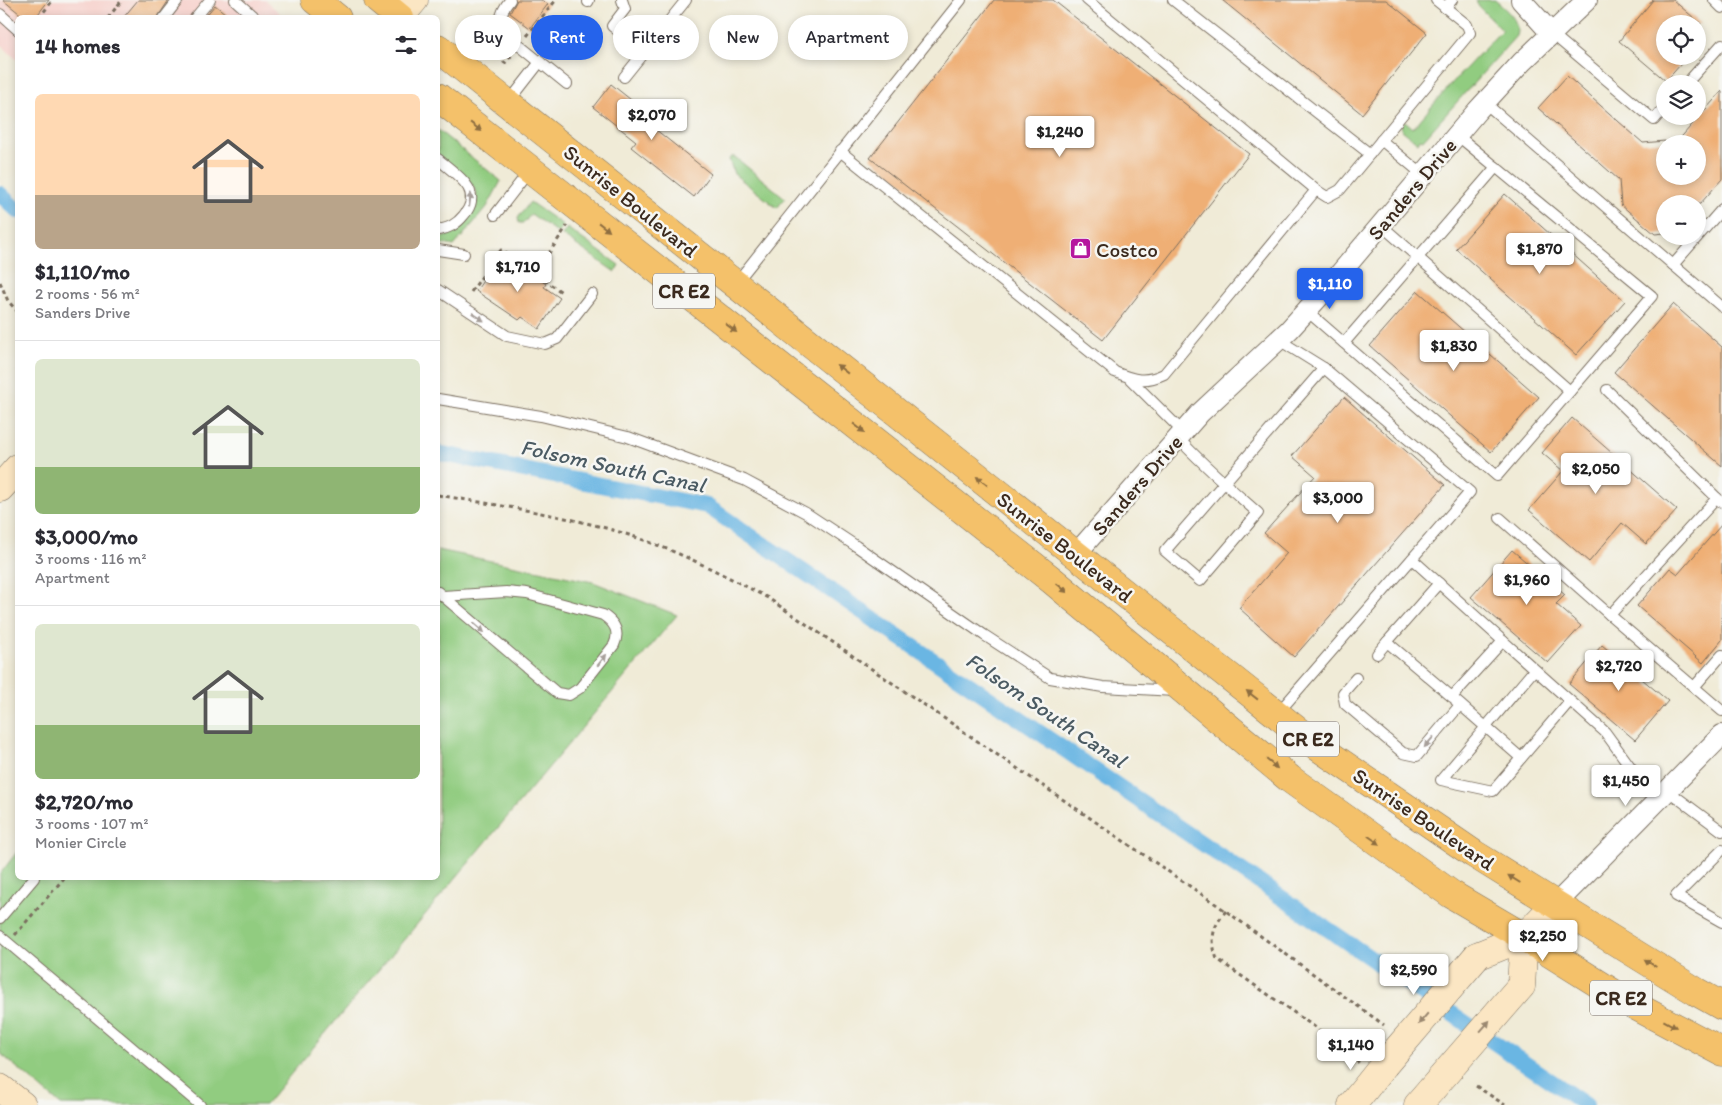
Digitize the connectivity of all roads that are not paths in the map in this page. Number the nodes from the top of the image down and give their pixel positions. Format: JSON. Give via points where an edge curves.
{"nodes":[{"id":1,"x":178,"y":0,"type":"edge"},
{"id":2,"x":210,"y":0,"type":"edge"},
{"id":3,"x":235,"y":0,"type":"edge"},
{"id":4,"x":315,"y":0,"type":"edge"},
{"id":5,"x":378,"y":0,"type":"edge"},
{"id":6,"x":414,"y":0,"type":"edge"},
{"id":7,"x":510,"y":0,"type":"edge"},
{"id":8,"x":622,"y":0,"type":"edge"},
{"id":9,"x":961,"y":0,"type":"edge"},
{"id":10,"x":1087,"y":0,"type":"edge"},
{"id":11,"x":1173,"y":0,"type":"edge"},
{"id":12,"x":1436,"y":0,"type":"edge"},
{"id":13,"x":1521,"y":0,"type":"edge"},
{"id":14,"x":1587,"y":0,"type":"edge"},
{"id":15,"x":1714,"y":0,"type":"edge"},
{"id":16,"x":679,"y":2,"type":"edge"},
{"id":17,"x":1449,"y":4,"type":"edge"},
{"id":18,"x":1722,"y":8,"type":"edge"},
{"id":19,"x":0,"y":14,"type":"edge"},
{"id":20,"x":166,"y":15,"type":"edge"},
{"id":21,"x":198,"y":15,"type":"edge"},
{"id":22,"x":252,"y":15,"type":"edge"},
{"id":23,"x":333,"y":15,"type":"edge"},
{"id":24,"x":397,"y":15,"type":"edge"},
{"id":25,"x":401,"y":15,"type":"edge"},
{"id":26,"x":620,"y":15,"type":"edge"},
{"id":27,"x":670,"y":15,"type":"edge"},
{"id":28,"x":15,"y":27,"type":"edge"},
{"id":29,"x":1551,"y":33,"type":"junction"},
{"id":30,"x":1722,"y":44,"type":"edge"},
{"id":31,"x":440,"y":50,"type":"edge"},
{"id":32,"x":638,"y":60,"type":"edge"},
{"id":33,"x":540,"y":62,"type":"junction"},
{"id":34,"x":1694,"y":75,"type":"edge"},
{"id":35,"x":624,"y":77,"type":"dead end"},
{"id":36,"x":567,"y":84,"type":"dead end"},
{"id":37,"x":440,"y":99,"type":"edge"},
{"id":38,"x":507,"y":103,"type":"junction"},
{"id":39,"x":1485,"y":103,"type":"junction"},
{"id":40,"x":1656,"y":118,"type":"edge"},
{"id":41,"x":1457,"y":135,"type":"junction"},
{"id":42,"x":1382,"y":140,"type":"junction"},
{"id":43,"x":840,"y":151,"type":"junction"},
{"id":44,"x":1370,"y":154,"type":"junction"},
{"id":45,"x":440,"y":162,"type":"edge"},
{"id":46,"x":1496,"y":167,"type":"junction"},
{"id":47,"x":530,"y":170,"type":"junction"},
{"id":48,"x":1423,"y":175,"type":"junction"},
{"id":49,"x":1316,"y":190,"type":"junction"},
{"id":50,"x":1722,"y":209,"type":"edge"},
{"id":51,"x":495,"y":215,"type":"dead end"},
{"id":52,"x":1381,"y":225,"type":"junction"},
{"id":53,"x":440,"y":230,"type":"edge"},
{"id":54,"x":440,"y":250,"type":"edge"},
{"id":55,"x":464,"y":254,"type":"dead end"},
{"id":56,"x":1419,"y":257,"type":"junction"},
{"id":57,"x":1673,"y":265,"type":"junction"},
{"id":58,"x":735,"y":284,"type":"junction"},
{"id":59,"x":440,"y":291,"type":"edge"},
{"id":60,"x":592,"y":294,"type":"dead end"},
{"id":61,"x":1722,"y":307,"type":"edge"},
{"id":62,"x":1306,"y":311,"type":"junction"},
{"id":63,"x":1279,"y":340,"type":"junction"},
{"id":64,"x":1344,"y":344,"type":"junction"},
{"id":65,"x":1324,"y":368,"type":"junction"},
{"id":66,"x":1130,"y":379,"type":"junction"},
{"id":67,"x":1570,"y":390,"type":"junction"},
{"id":68,"x":1606,"y":390,"type":"dead end"},
{"id":69,"x":440,"y":400,"type":"edge"},
{"id":70,"x":1181,"y":435,"type":"junction"},
{"id":71,"x":15,"y":471,"type":"edge"},
{"id":72,"x":1224,"y":482,"type":"junction"},
{"id":73,"x":0,"y":488,"type":"edge"},
{"id":74,"x":1720,"y":500,"type":"edge"},
{"id":75,"x":1500,"y":518,"type":"dead end"},
{"id":76,"x":983,"y":525,"type":"junction"},
{"id":77,"x":1076,"y":555,"type":"junction"},
{"id":78,"x":1412,"y":559,"type":"junction"},
{"id":79,"x":1439,"y":583,"type":"junction"},
{"id":80,"x":440,"y":594,"type":"edge"},
{"id":81,"x":1610,"y":615,"type":"junction"},
{"id":82,"x":1502,"y":641,"type":"junction"},
{"id":83,"x":1387,"y":642,"type":"junction"},
{"id":84,"x":1377,"y":654,"type":"dead end"},
{"id":85,"x":1722,"y":655,"type":"edge"},
{"id":86,"x":1534,"y":670,"type":"junction"},
{"id":87,"x":1356,"y":678,"type":"dead end"},
{"id":88,"x":1695,"y":686,"type":"junction"},
{"id":89,"x":1185,"y":692,"type":"junction"},
{"id":90,"x":1452,"y":697,"type":"junction"},
{"id":91,"x":1570,"y":702,"type":"junction"},
{"id":92,"x":1460,"y":705,"type":"junction"},
{"id":93,"x":1722,"y":711,"type":"edge"},
{"id":94,"x":1277,"y":714,"type":"junction"},
{"id":95,"x":1486,"y":726,"type":"junction"},
{"id":96,"x":1722,"y":735,"type":"edge"},
{"id":97,"x":1521,"y":758,"type":"junction"},
{"id":98,"x":1661,"y":796,"type":"junction"},
{"id":99,"x":1722,"y":830,"type":"edge"},
{"id":100,"x":1720,"y":855,"type":"edge"},
{"id":101,"x":32,"y":880,"type":"edge"},
{"id":102,"x":1555,"y":905,"type":"junction"},
{"id":103,"x":0,"y":918,"type":"edge"},
{"id":104,"x":1722,"y":922,"type":"edge"},
{"id":105,"x":1524,"y":936,"type":"junction"},
{"id":106,"x":4,"y":940,"type":"edge"},
{"id":107,"x":1722,"y":1006,"type":"edge"},
{"id":108,"x":1722,"y":1052,"type":"edge"},
{"id":109,"x":0,"y":1088,"type":"edge"},
{"id":110,"x":1425,"y":1098,"type":"edge"},
{"id":111,"x":22,"y":1105,"type":"edge"},
{"id":112,"x":200,"y":1105,"type":"edge"},
{"id":113,"x":1352,"y":1105,"type":"edge"}],
"edges":[{"from":1,"to":20,"type":"lane"},
{"from":2,"to":21,"type":"lane"},
{"from":3,"to":22,"type":"lane"},
{"from":4,"to":23,"type":"main road"},
{"from":5,"to":24,"type":"main road"},
{"from":6,"to":25,"type":"main road"},
{"from":7,"to":33,"type":"lane","via":[[502,10],[503,29]]},
{"from":8,"to":26,"type":"lane","via":[[625,9]]},
{"from":9,"to":43,"type":"lane"},
{"from":10,"to":49,"type":"lane"},
{"from":11,"to":44,"type":"lane"},
{"from":12,"to":17,"type":"lane"},
{"from":13,"to":29,"type":"street"},
{"from":14,"to":29,"type":"street","name":"Sanders Drive"},
{"from":15,"to":18,"type":"lane"},
{"from":16,"to":27,"type":"lane"},
{"from":17,"to":42,"type":"lane","via":[[1470,33]]},
{"from":19,"to":28,"type":"lane"},
{"from":29,"to":39,"type":"street","name":"Sanders Drive"},
{"from":29,"to":40,"type":"lane","via":[[1654,120]]},
{"from":30,"to":34,"type":"lane"},
{"from":31,"to":38,"type":"main road","name":"Sunrise Boulevard","number":"CR E2"},
{"from":32,"to":35,"type":"lane"},
{"from":33,"to":36,"type":"lane"},
{"from":33,"to":38,"type":"lane"},
{"from":37,"to":47,"type":"main road","name":"Sunrise Boulevard","number":"CR E2","one_way":true},
{"from":38,"to":58,"type":"main road","name":"Sunrise Boulevard","number":"CR E2"},
{"from":39,"to":41,"type":"street","name":"Sanders Drive"},
{"from":39,"to":57,"type":"lane"},
{"from":41,"to":46,"type":"lane"},
{"from":41,"to":48,"type":"street","name":"Sanders Drive"},
{"from":42,"to":44,"type":"lane"},
{"from":42,"to":48,"type":"lane"},
{"from":43,"to":58,"type":"lane"},
{"from":43,"to":66,"type":"lane","via":[[1115,372]]},
{"from":44,"to":49,"type":"lane","via":[[1340,190],[1327,197]]},
{"from":53,"to":45,"type":"lane","one_way":true,"via":[[451,228],[471,204],[471,193],[466,184]]},
{"from":46,"to":56,"type":"lane"},
{"from":46,"to":67,"type":"lane","via":[[1652,296]]},
{"from":47,"to":51,"type":"lane"},
{"from":47,"to":76,"type":"main road","name":"Sunrise Boulevard","number":"CR E2","one_way":true},
{"from":48,"to":52,"type":"street","name":"Sanders Drive"},
{"from":49,"to":66,"type":"lane","via":[[1164,374],[1152,379]]},
{"from":50,"to":57,"type":"lane"},
{"from":52,"to":56,"type":"lane"},
{"from":52,"to":62,"type":"street","name":"Sanders Drive"},
{"from":54,"to":55,"type":"lane"},
{"from":56,"to":64,"type":"lane"},
{"from":56,"to":67,"type":"lane"},
{"from":57,"to":61,"type":"lane"},
{"from":77,"to":58,"type":"main road","name":"Sunrise Boulevard","number":"CR E2","one_way":true},
{"from":59,"to":60,"type":"lane","one_way":true,"via":[[506,336],[545,344],[557,339]]},
{"from":62,"to":63,"type":"street","name":"Sanders Drive"},
{"from":62,"to":64,"type":"lane"},
{"from":63,"to":65,"type":"lane"},
{"from":63,"to":70,"type":"street","name":"Sanders Drive","via":[[1200,413]]},
{"from":64,"to":67,"type":"lane","via":[[1497,476]]},
{"from":65,"to":72,"type":"lane"},
{"from":65,"to":78,"type":"lane","via":[[1470,492]]},
{"from":66,"to":70,"type":"lane"},
{"from":68,"to":74,"type":"lane"},
{"from":69,"to":89,"type":"lane","via":[[541,416],[628,437],[744,480],[806,513],[1050,678],[1103,687]]},
{"from":70,"to":72,"type":"lane"},
{"from":70,"to":77,"type":"street","name":"Sanders Drive"},
{"from":71,"to":73,"type":"main road"},
{"from":72,"to":72,"type":"lane","via":[[1164,551],[1200,581],[1258,513]]},
{"from":74,"to":81,"type":"lane"},
{"from":75,"to":81,"type":"lane"},
{"from":76,"to":77,"type":"main road","via":[[1018,536],[1045,557],[1056,560]]},
{"from":76,"to":89,"type":"main road","name":"Sunrise Boulevard","number":"CR E2","one_way":true},
{"from":94,"to":77,"type":"main road","name":"Sunrise Boulevard","number":"CR E2","one_way":true},
{"from":78,"to":79,"type":"lane"},
{"from":78,"to":94,"type":"lane"},
{"from":79,"to":82,"type":"lane"},
{"from":79,"to":83,"type":"lane"},
{"from":80,"to":80,"type":"lane","one_way":true,"via":[[557,693],[569,695],[580,688],[617,638],[617,630],[603,615],[527,594]]},
{"from":81,"to":88,"type":"lane"},
{"from":82,"to":86,"type":"lane"},
{"from":82,"to":90,"type":"lane"},
{"from":83,"to":84,"type":"lane"},
{"from":83,"to":90,"type":"lane"},
{"from":85,"to":88,"type":"lane"},
{"from":86,"to":91,"type":"lane"},
{"from":86,"to":95,"type":"lane"},
{"from":92,"to":87,"type":"lane","one_way":true,"via":[[1417,756],[1403,753],[1345,704],[1343,693]]},
{"from":88,"to":93,"type":"lane"},
{"from":89,"to":105,"type":"main road","name":"Sunrise Boulevard","number":"CR E2","one_way":true,"via":[[1290,779],[1363,832],[1451,894]]},
{"from":90,"to":92,"type":"lane"},
{"from":91,"to":97,"type":"lane"},
{"from":91,"to":98,"type":"lane","via":[[1605,732]]},
{"from":92,"to":95,"type":"lane"},
{"from":102,"to":94,"type":"main road","name":"Sunrise Boulevard","number":"CR E2","one_way":true,"via":[[1466,849],[1318,747]]},
{"from":95,"to":97,"type":"lane"},
{"from":95,"to":97,"type":"lane","via":[[1441,780],[1493,791]]},
{"from":96,"to":98,"type":"street"},
{"from":98,"to":99,"type":"lane"},
{"from":98,"to":102,"type":"street"},
{"from":100,"to":104,"type":"lane","via":[[1676,896]]},
{"from":101,"to":103,"type":"lane"},
{"from":102,"to":105,"type":"main road"},
{"from":107,"to":102,"type":"main road","name":"Sunrise Boulevard","number":"CR E2","one_way":true},
{"from":105,"to":108,"type":"main road","name":"Sunrise Boulevard","number":"CR E2","one_way":true,"via":[[1626,1001]]},
{"from":110,"to":105,"type":"main road","one_way":true,"bridge":true,"via":[[1521,986]]},
{"from":105,"to":113,"type":"main road","one_way":true,"bridge":true,"via":[[1477,956]]},
{"from":106,"to":112,"type":"lane"},
{"from":109,"to":111,"type":"main road"}]}
